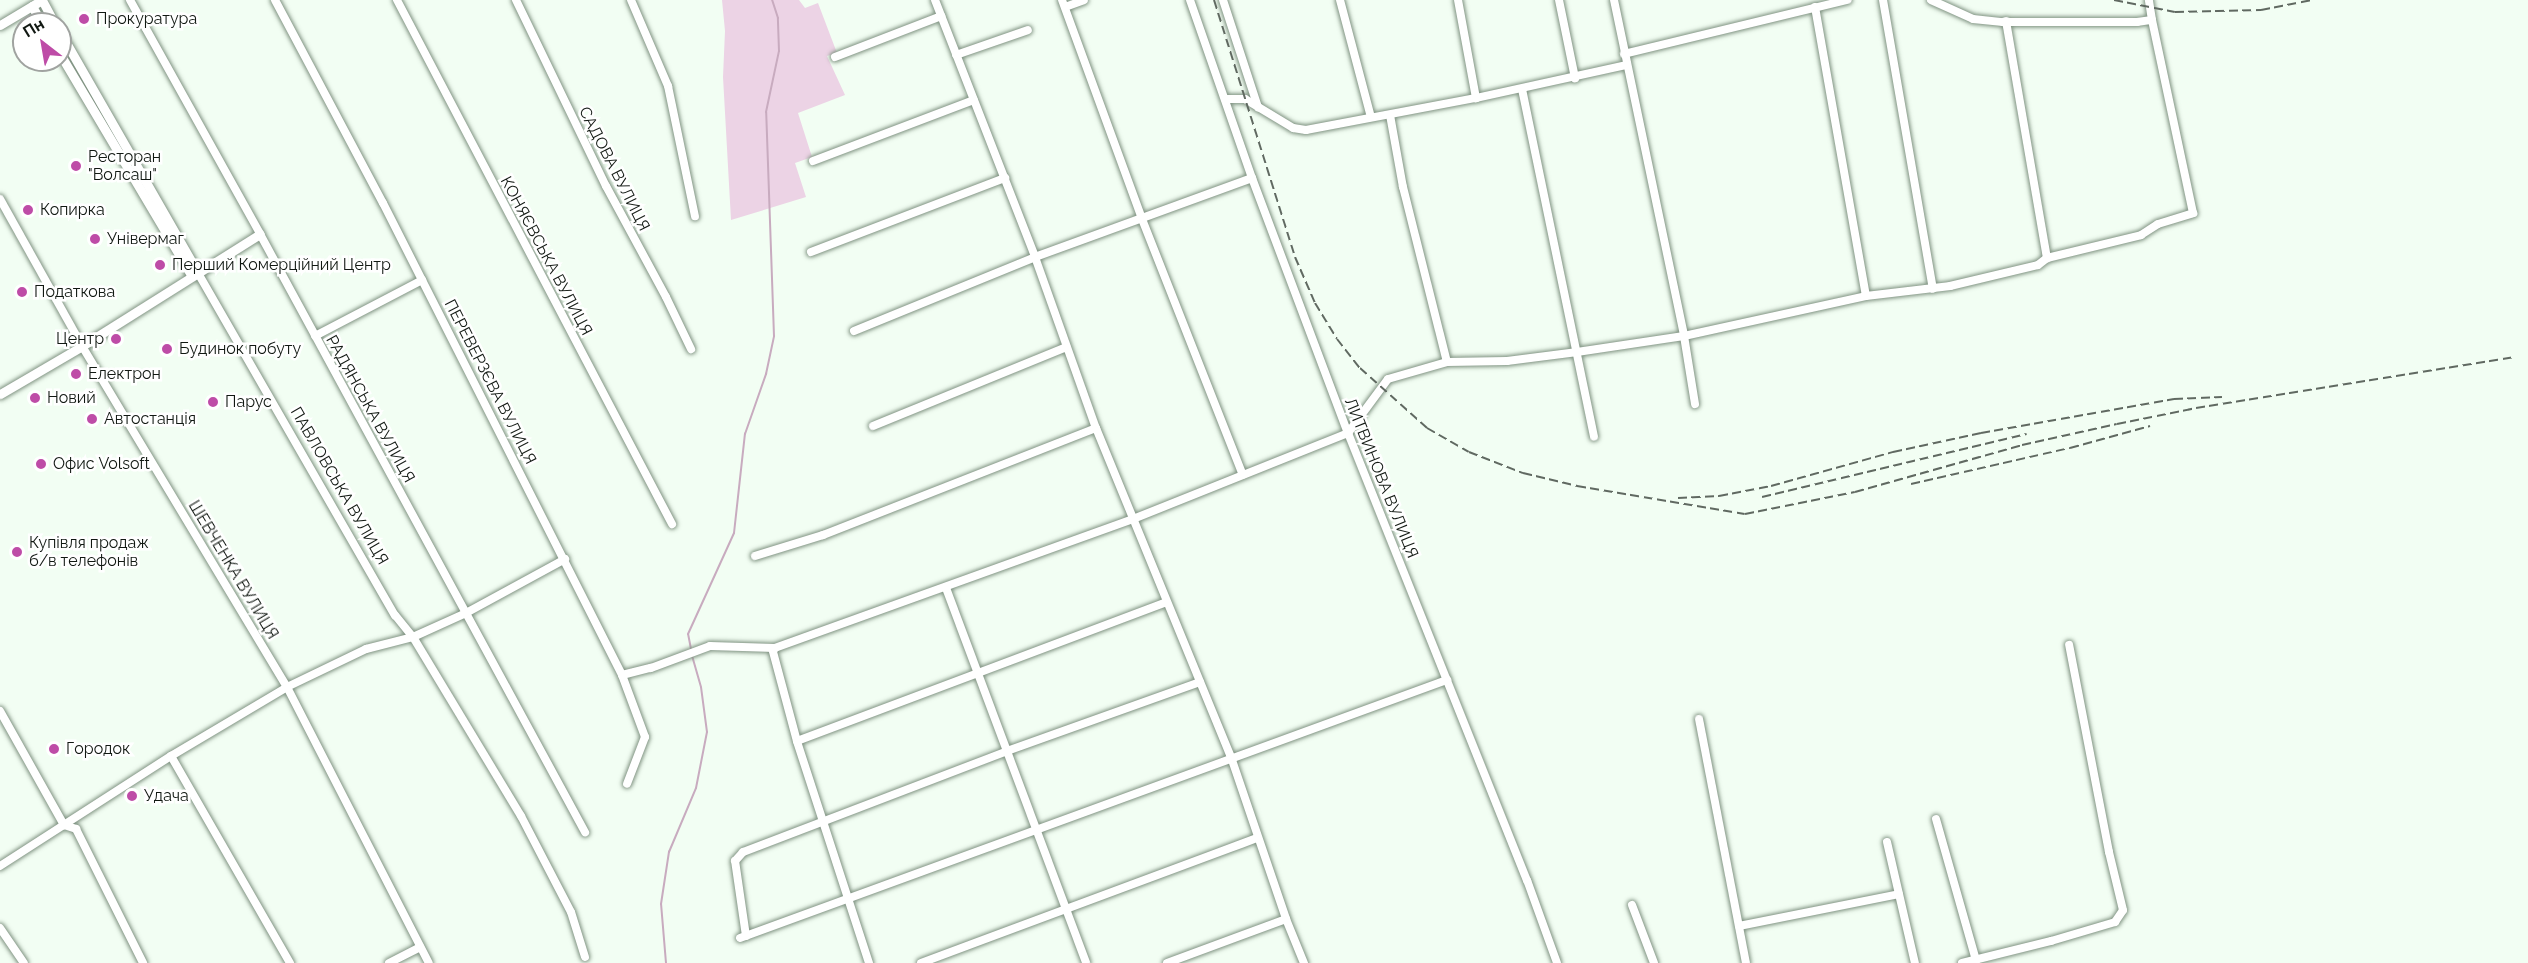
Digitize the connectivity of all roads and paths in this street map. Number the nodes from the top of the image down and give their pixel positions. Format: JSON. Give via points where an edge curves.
{"nodes":[{"id":1,"x":42,"y":0,"type":"edge"},
{"id":2,"x":130,"y":0,"type":"edge"},
{"id":3,"x":275,"y":0,"type":"edge"},
{"id":4,"x":397,"y":0,"type":"edge"},
{"id":5,"x":516,"y":0,"type":"edge"},
{"id":6,"x":631,"y":0,"type":"edge"},
{"id":7,"x":935,"y":0,"type":"edge"},
{"id":8,"x":1084,"y":0,"type":"edge"},
{"id":9,"x":1190,"y":0,"type":"edge"},
{"id":10,"x":1223,"y":0,"type":"edge"},
{"id":11,"x":1340,"y":0,"type":"edge"},
{"id":12,"x":1458,"y":0,"type":"edge"},
{"id":13,"x":1559,"y":0,"type":"edge"},
{"id":14,"x":1614,"y":0,"type":"edge"},
{"id":15,"x":1848,"y":0,"type":"edge"},
{"id":16,"x":1883,"y":0,"type":"edge"},
{"id":17,"x":1930,"y":0,"type":"edge"},
{"id":18,"x":2149,"y":0,"type":"edge"},
{"id":19,"x":30,"y":3,"type":"edge"},
{"id":20,"x":1064,"y":3,"type":"edge"},
{"id":21,"x":1815,"y":7,"type":"junction"},
{"id":22,"x":941,"y":16,"type":"junction"},
{"id":23,"x":2152,"y":20,"type":"junction"},
{"id":24,"x":2006,"y":21,"type":"junction"},
{"id":25,"x":0,"y":25,"type":"edge"},
{"id":26,"x":1028,"y":30,"type":"dead end"},
{"id":27,"x":72,"y":54,"type":"edge"},
{"id":28,"x":1624,"y":54,"type":"junction"},
{"id":29,"x":956,"y":56,"type":"junction"},
{"id":30,"x":835,"y":57,"type":"dead end"},
{"id":31,"x":1626,"y":65,"type":"junction"},
{"id":32,"x":71,"y":72,"type":"edge"},
{"id":33,"x":1575,"y":78,"type":"junction"},
{"id":34,"x":1522,"y":89,"type":"junction"},
{"id":35,"x":1476,"y":98,"type":"junction"},
{"id":36,"x":1227,"y":99,"type":"junction"},
{"id":37,"x":974,"y":100,"type":"junction"},
{"id":38,"x":1258,"y":107,"type":"junction"},
{"id":39,"x":1390,"y":115,"type":"junction"},
{"id":40,"x":1371,"y":117,"type":"junction"},
{"id":41,"x":813,"y":161,"type":"dead end"},
{"id":42,"x":1005,"y":178,"type":"junction"},
{"id":43,"x":1252,"y":178,"type":"junction"},
{"id":44,"x":0,"y":199,"type":"edge"},
{"id":45,"x":695,"y":216,"type":"dead end"},
{"id":46,"x":1142,"y":219,"type":"junction"},
{"id":47,"x":260,"y":234,"type":"junction"},
{"id":48,"x":812,"y":252,"type":"dead end"},
{"id":49,"x":1035,"y":257,"type":"junction"},
{"id":50,"x":2047,"y":258,"type":"junction"},
{"id":51,"x":195,"y":274,"type":"junction"},
{"id":52,"x":422,"y":280,"type":"junction"},
{"id":53,"x":1933,"y":289,"type":"junction"},
{"id":54,"x":1866,"y":296,"type":"junction"},
{"id":55,"x":854,"y":331,"type":"dead end"},
{"id":56,"x":315,"y":336,"type":"junction"},
{"id":57,"x":1684,"y":336,"type":"junction"},
{"id":58,"x":82,"y":346,"type":"junction"},
{"id":59,"x":1067,"y":347,"type":"junction"},
{"id":60,"x":691,"y":349,"type":"dead end"},
{"id":61,"x":1577,"y":352,"type":"junction"},
{"id":62,"x":1447,"y":362,"type":"junction"},
{"id":63,"x":0,"y":394,"type":"edge"},
{"id":64,"x":1695,"y":404,"type":"dead end"},
{"id":65,"x":873,"y":426,"type":"dead end"},
{"id":66,"x":1096,"y":428,"type":"junction"},
{"id":67,"x":1348,"y":434,"type":"junction"},
{"id":68,"x":1594,"y":437,"type":"dead end"},
{"id":69,"x":1243,"y":476,"type":"junction"},
{"id":70,"x":1133,"y":519,"type":"junction"},
{"id":71,"x":672,"y":524,"type":"dead end"},
{"id":72,"x":754,"y":556,"type":"dead end"},
{"id":73,"x":565,"y":559,"type":"junction"},
{"id":74,"x":946,"y":588,"type":"junction"},
{"id":75,"x":1167,"y":602,"type":"junction"},
{"id":76,"x":466,"y":613,"type":"junction"},
{"id":77,"x":412,"y":638,"type":"junction"},
{"id":78,"x":2069,"y":645,"type":"dead end"},
{"id":79,"x":772,"y":648,"type":"junction"},
{"id":80,"x":976,"y":674,"type":"junction"},
{"id":81,"x":622,"y":675,"type":"junction"},
{"id":82,"x":1447,"y":680,"type":"junction"},
{"id":83,"x":1200,"y":682,"type":"junction"},
{"id":84,"x":287,"y":687,"type":"junction"},
{"id":85,"x":0,"y":711,"type":"edge"},
{"id":86,"x":1699,"y":719,"type":"dead end"},
{"id":87,"x":797,"y":741,"type":"junction"},
{"id":88,"x":1006,"y":751,"type":"junction"},
{"id":89,"x":171,"y":756,"type":"junction"},
{"id":90,"x":1231,"y":757,"type":"junction"},
{"id":91,"x":627,"y":784,"type":"dead end"},
{"id":92,"x":1936,"y":819,"type":"dead end"},
{"id":93,"x":824,"y":821,"type":"junction"},
{"id":94,"x":64,"y":825,"type":"junction"},
{"id":95,"x":1037,"y":830,"type":"junction"},
{"id":96,"x":585,"y":832,"type":"dead end"},
{"id":97,"x":1257,"y":838,"type":"junction"},
{"id":98,"x":1887,"y":842,"type":"dead end"},
{"id":99,"x":0,"y":866,"type":"edge"},
{"id":100,"x":1899,"y":894,"type":"junction"},
{"id":101,"x":848,"y":900,"type":"junction"},
{"id":102,"x":1632,"y":904,"type":"dead end"},
{"id":103,"x":1067,"y":909,"type":"junction"},
{"id":104,"x":1286,"y":919,"type":"junction"},
{"id":105,"x":1739,"y":926,"type":"junction"},
{"id":106,"x":0,"y":928,"type":"edge"},
{"id":107,"x":420,"y":947,"type":"junction"},
{"id":108,"x":585,"y":957,"type":"dead end"},
{"id":109,"x":1976,"y":960,"type":"junction"},
{"id":110,"x":24,"y":963,"type":"edge"},
{"id":111,"x":143,"y":963,"type":"edge"},
{"id":112,"x":290,"y":963,"type":"edge"},
{"id":113,"x":389,"y":963,"type":"edge"},
{"id":114,"x":429,"y":963,"type":"edge"},
{"id":115,"x":869,"y":963,"type":"edge"},
{"id":116,"x":921,"y":963,"type":"edge"},
{"id":117,"x":1086,"y":963,"type":"edge"},
{"id":118,"x":1167,"y":963,"type":"edge"},
{"id":119,"x":1304,"y":963,"type":"edge"},
{"id":120,"x":1557,"y":963,"type":"edge"},
{"id":121,"x":1654,"y":963,"type":"edge"},
{"id":122,"x":1746,"y":963,"type":"edge"},
{"id":123,"x":1915,"y":963,"type":"edge"},
{"id":124,"x":1962,"y":963,"type":"edge"}],
"edges":[{"from":1,"to":19,"type":"street"},
{"from":2,"to":47,"type":"street","name":"РАДЯНСЬКА ВУЛИЦЯ"},
{"from":3,"to":52,"type":"street","name":"ПЕРЕВЕРЗЄВА ВУЛИЦЯ"},
{"from":4,"to":71,"type":"street","name":"КОНЯЄВСЬКА ВУЛИЦЯ"},
{"from":5,"to":60,"type":"street","name":"САДОВА ВУЛИЦЯ"},
{"from":6,"to":45,"type":"street","via":[[668,86]]},
{"from":7,"to":22,"type":"street"},
{"from":8,"to":20,"type":"street"},
{"from":9,"to":36,"type":"street","name":"ЛИТВИНОВА ВУЛИЦЯ"},
{"from":10,"to":38,"type":"street"},
{"from":11,"to":40,"type":"street"},
{"from":12,"to":35,"type":"street"},
{"from":13,"to":33,"type":"street"},
{"from":14,"to":28,"type":"street"},
{"from":15,"to":21,"type":"street"},
{"from":16,"to":53,"type":"street"},
{"from":17,"to":24,"type":"street","via":[[1973,19]]},
{"from":18,"to":23,"type":"street"},
{"from":19,"to":25,"type":"street"},
{"from":20,"to":46,"type":"street"},
{"from":21,"to":28,"type":"street"},
{"from":21,"to":54,"type":"street"},
{"from":22,"to":29,"type":"street"},
{"from":22,"to":30,"type":"street"},
{"from":23,"to":24,"type":"street"},
{"from":23,"to":50,"type":"street","via":[[2193,213],[2158,224],[2141,235]]},
{"from":24,"to":50,"type":"street"},
{"from":26,"to":29,"type":"street"},
{"from":27,"to":51,"type":"street","name":"ПАВЛОВСЬКА ВУЛИЦЯ"},
{"from":28,"to":31,"type":"street"},
{"from":29,"to":37,"type":"street"},
{"from":31,"to":33,"type":"street"},
{"from":31,"to":57,"type":"street"},
{"from":32,"to":51,"type":"street","name":"ПАВЛОВСЬКА ВУЛИЦЯ"},
{"from":33,"to":34,"type":"street"},
{"from":34,"to":35,"type":"street"},
{"from":34,"to":61,"type":"street"},
{"from":35,"to":39,"type":"street"},
{"from":36,"to":38,"type":"street","via":[[1245,99]]},
{"from":36,"to":43,"type":"street","name":"ЛИТВИНОВА ВУЛИЦЯ"},
{"from":37,"to":41,"type":"street"},
{"from":37,"to":42,"type":"street"},
{"from":38,"to":40,"type":"street","via":[[1301,130]]},
{"from":39,"to":40,"type":"street"},
{"from":39,"to":62,"type":"street","via":[[1403,187]]},
{"from":42,"to":48,"type":"street"},
{"from":42,"to":49,"type":"street"},
{"from":43,"to":46,"type":"street"},
{"from":43,"to":67,"type":"street","name":"ЛИТВИНОВА ВУЛИЦЯ"},
{"from":44,"to":58,"type":"street","name":"ШЕВЧЕНКА ВУЛИЦЯ"},
{"from":46,"to":49,"type":"street"},
{"from":46,"to":69,"type":"street"},
{"from":47,"to":51,"type":"street"},
{"from":47,"to":56,"type":"street","name":"РАДЯНСЬКА ВУЛИЦЯ"},
{"from":49,"to":55,"type":"street"},
{"from":49,"to":59,"type":"street"},
{"from":50,"to":53,"type":"street","via":[[2038,265]]},
{"from":51,"to":58,"type":"street"},
{"from":51,"to":77,"type":"street","name":"ПАВЛОВСЬКА ВУЛИЦЯ"},
{"from":52,"to":56,"type":"street"},
{"from":52,"to":73,"type":"street","name":"ПЕРЕВЕРЗЄВА ВУЛИЦЯ"},
{"from":53,"to":54,"type":"street"},
{"from":54,"to":57,"type":"street"},
{"from":56,"to":76,"type":"street","name":"РАДЯНСЬКА ВУЛИЦЯ"},
{"from":57,"to":61,"type":"street"},
{"from":57,"to":64,"type":"street"},
{"from":58,"to":63,"type":"street"},
{"from":58,"to":84,"type":"street","name":"ШЕВЧЕНКА ВУЛИЦЯ"},
{"from":59,"to":65,"type":"street"},
{"from":59,"to":66,"type":"street"},
{"from":61,"to":62,"type":"street","via":[[1507,361]]},
{"from":61,"to":68,"type":"street"},
{"from":62,"to":67,"type":"street","via":[[1388,379]]},
{"from":66,"to":70,"type":"street"},
{"from":66,"to":72,"type":"street","via":[[823,535]]},
{"from":67,"to":69,"type":"street"},
{"from":67,"to":82,"type":"street","name":"ЛИТВИНОВА ВУЛИЦЯ"},
{"from":69,"to":70,"type":"street"},
{"from":70,"to":74,"type":"street"},
{"from":70,"to":75,"type":"street"},
{"from":73,"to":76,"type":"street"},
{"from":73,"to":81,"type":"street","name":"ПЕРЕВЕРЗЄВА ВУЛИЦЯ"},
{"from":74,"to":79,"type":"street"},
{"from":74,"to":80,"type":"street"},
{"from":75,"to":80,"type":"street"},
{"from":75,"to":83,"type":"street"},
{"from":76,"to":77,"type":"street"},
{"from":76,"to":96,"type":"street","name":"РАДЯНСЬКА ВУЛИЦЯ"},
{"from":77,"to":84,"type":"street","via":[[366,649]]},
{"from":77,"to":108,"type":"street","name":"ПАВЛОВСЬКА ВУЛИЦЯ","via":[[522,816],[571,912]]},
{"from":78,"to":109,"type":"street","via":[[2123,910],[2115,922]]},
{"from":79,"to":81,"type":"street","via":[[710,646]]},
{"from":79,"to":87,"type":"street"},
{"from":80,"to":87,"type":"street"},
{"from":80,"to":88,"type":"street"},
{"from":81,"to":91,"type":"street","name":"ПЕРЕВЕРЗЄВА ВУЛИЦЯ","via":[[645,737]]},
{"from":82,"to":90,"type":"street"},
{"from":82,"to":120,"type":"street","name":"ЛИТВИНОВА ВУЛИЦЯ"},
{"from":83,"to":88,"type":"street"},
{"from":83,"to":90,"type":"street"},
{"from":84,"to":89,"type":"street"},
{"from":84,"to":107,"type":"street","name":"ШЕВЧЕНКА ВУЛИЦЯ"},
{"from":85,"to":94,"type":"street"},
{"from":86,"to":105,"type":"street"},
{"from":87,"to":93,"type":"street"},
{"from":88,"to":93,"type":"street"},
{"from":88,"to":95,"type":"street"},
{"from":89,"to":94,"type":"street"},
{"from":89,"to":112,"type":"street"},
{"from":90,"to":95,"type":"street"},
{"from":90,"to":97,"type":"street"},
{"from":92,"to":109,"type":"street"},
{"from":93,"to":101,"type":"street"},
{"from":93,"to":101,"type":"street","via":[[742,852],[735,861],[743,937]]},
{"from":94,"to":99,"type":"street"},
{"from":94,"to":111,"type":"street","via":[[76,829]]},
{"from":95,"to":101,"type":"street"},
{"from":95,"to":103,"type":"street"},
{"from":97,"to":103,"type":"street"},
{"from":97,"to":104,"type":"street"},
{"from":98,"to":100,"type":"street"},
{"from":100,"to":105,"type":"street"},
{"from":100,"to":123,"type":"street"},
{"from":101,"to":115,"type":"street"},
{"from":102,"to":121,"type":"street"},
{"from":103,"to":116,"type":"street"},
{"from":103,"to":117,"type":"street"},
{"from":104,"to":118,"type":"street"},
{"from":104,"to":119,"type":"street"},
{"from":105,"to":122,"type":"street"},
{"from":106,"to":110,"type":"street"},
{"from":107,"to":113,"type":"street"},
{"from":107,"to":114,"type":"street","name":"ШЕВЧЕНКА ВУЛИЦЯ"},
{"from":109,"to":124,"type":"street"}]}
